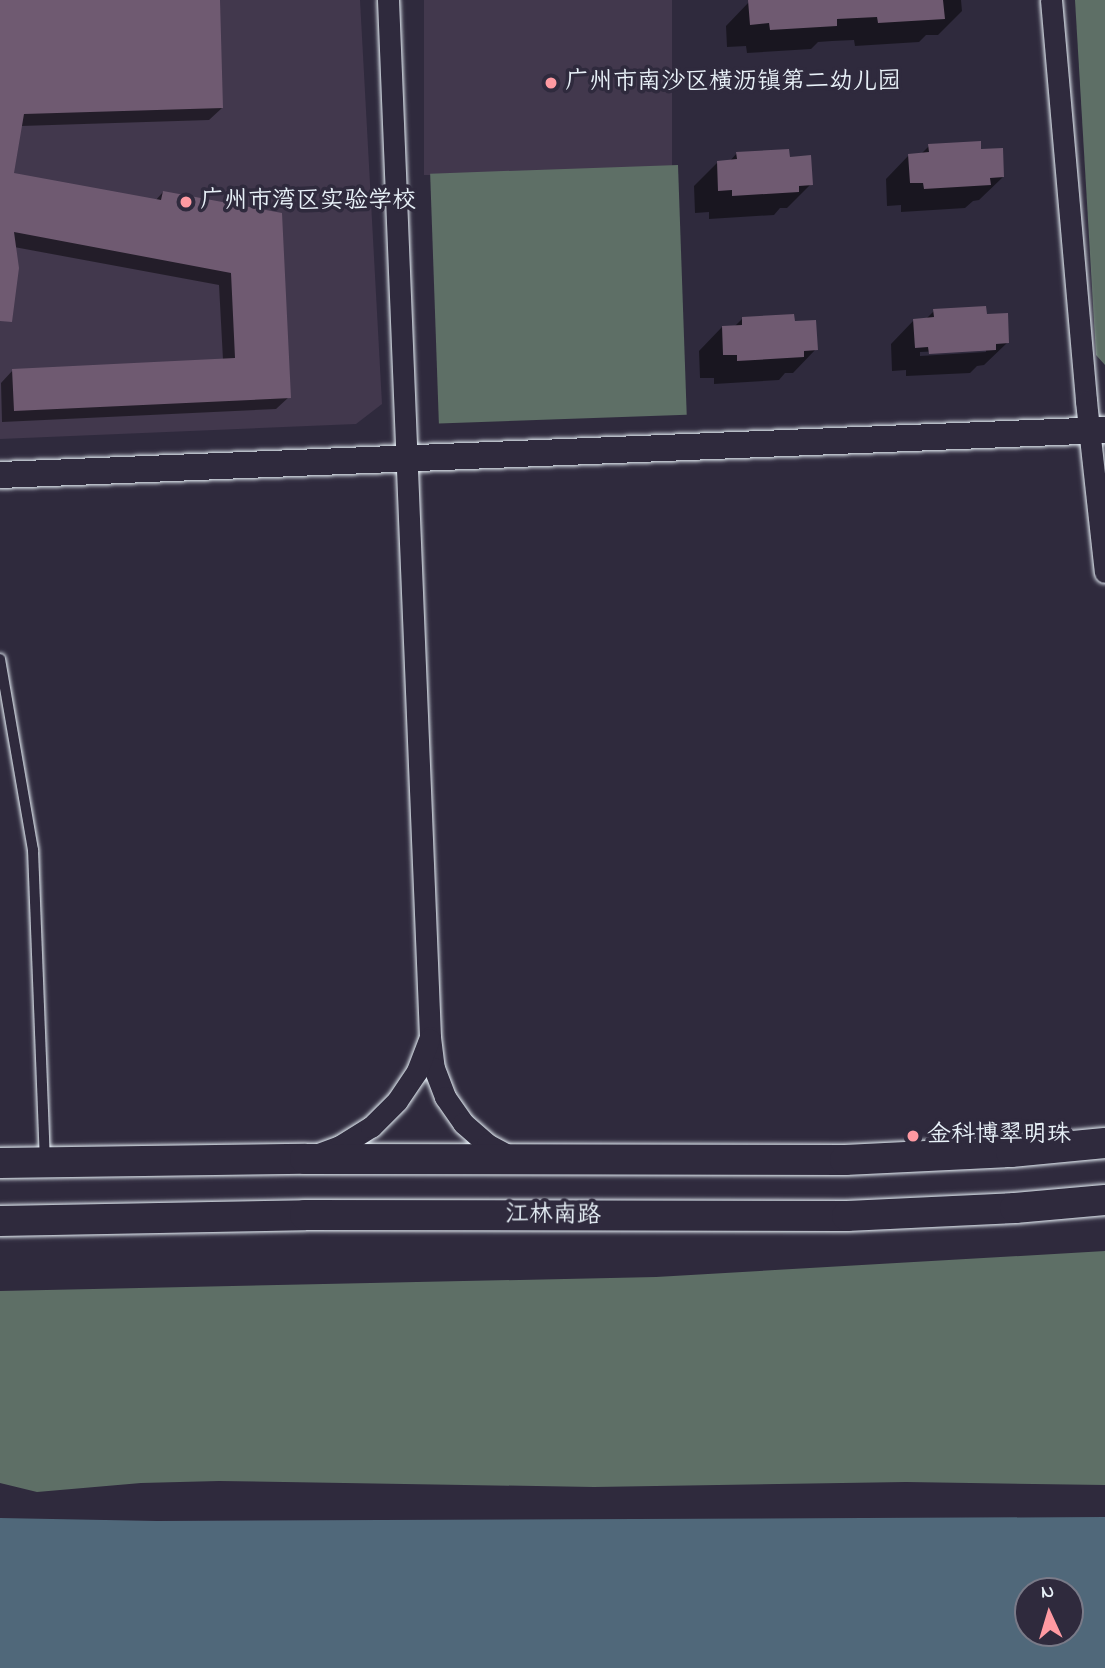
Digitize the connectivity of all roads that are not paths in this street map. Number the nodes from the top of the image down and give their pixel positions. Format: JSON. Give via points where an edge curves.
{"nodes":[{"id":1,"x":388,"y":0,"type":"edge"},
{"id":2,"x":1051,"y":0,"type":"edge"},
{"id":3,"x":1097,"y":431,"type":"edge"},
{"id":4,"x":407,"y":459,"type":"junction"},
{"id":5,"x":0,"y":475,"type":"edge"},
{"id":6,"x":1105,"y":572,"type":"edge"},
{"id":7,"x":0,"y":659,"type":"edge"},
{"id":8,"x":430,"y":1037,"type":"junction"},
{"id":9,"x":1103,"y":1143,"type":"edge"},
{"id":10,"x":305,"y":1159,"type":"junction"},
{"id":11,"x":514,"y":1159,"type":"junction"},
{"id":12,"x":45,"y":1162,"type":"junction"},
{"id":13,"x":0,"y":1163,"type":"edge"},
{"id":14,"x":1105,"y":1200,"type":"edge"},
{"id":15,"x":0,"y":1221,"type":"edge"}],
"edges":[{"from":1,"to":4,"type":"street"},
{"from":2,"to":3,"type":"street"},
{"from":3,"to":4,"type":"street"},
{"from":3,"to":6,"type":"street"},
{"from":4,"to":5,"type":"street"},
{"from":4,"to":8,"type":"street"},
{"from":7,"to":12,"type":"lane","via":[[33,850]]},
{"from":8,"to":10,"type":"street","via":[[417,1071],[397,1101],[371,1127],[340,1146]]},
{"from":8,"to":11,"type":"street","via":[[434,1068],[445,1097],[463,1123],[486,1144]]},
{"from":9,"to":11,"type":"main road","via":[[845,1160]]},
{"from":10,"to":11,"type":"main road"},
{"from":10,"to":12,"type":"main road"},
{"from":12,"to":13,"type":"main road"},
{"from":14,"to":15,"type":"main road","name":"江林南路","via":[[847,1216],[305,1215]]}]}
